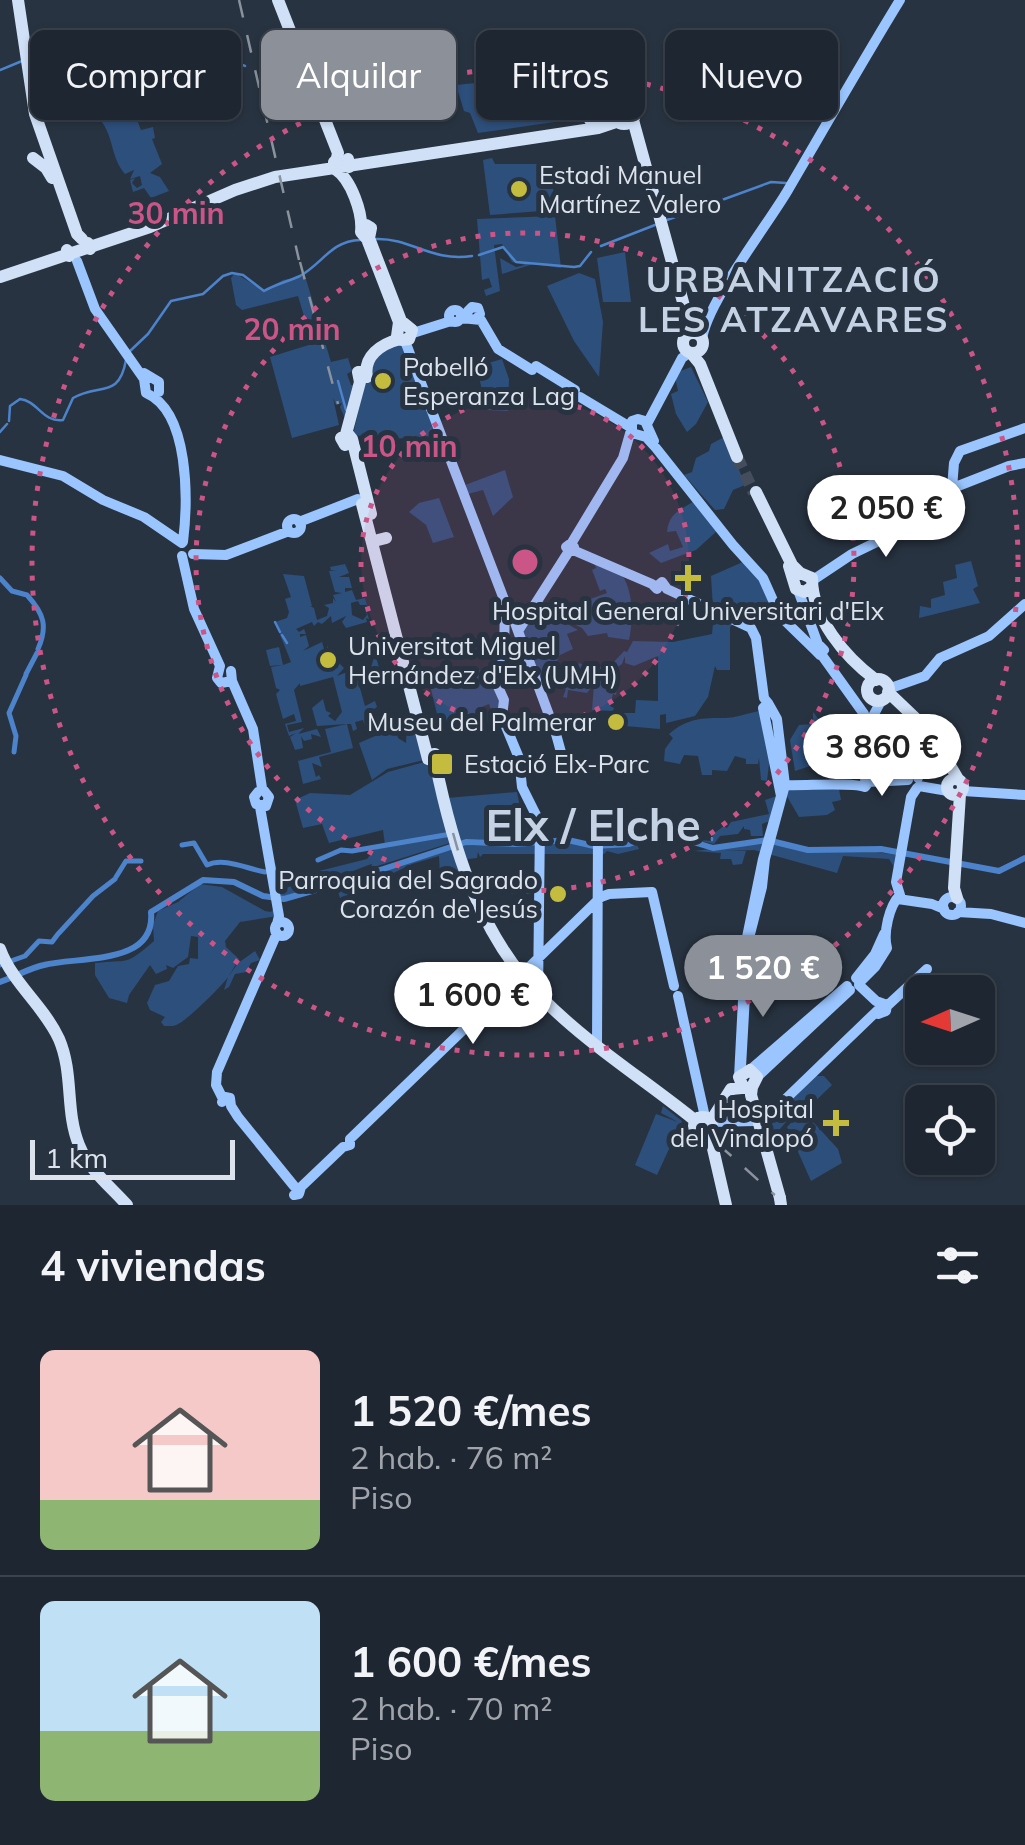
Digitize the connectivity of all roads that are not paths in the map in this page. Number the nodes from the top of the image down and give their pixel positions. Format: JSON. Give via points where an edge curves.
{"nodes":[{"id":1,"x":16,"y":0,"type":"edge"},
{"id":2,"x":278,"y":0,"type":"edge"},
{"id":3,"x":900,"y":0,"type":"edge"},
{"id":4,"x":423,"y":151,"type":"junction"},
{"id":5,"x":33,"y":158,"type":"dead end"},
{"id":6,"x":342,"y":164,"type":"junction"},
{"id":7,"x":271,"y":177,"type":"junction"},
{"id":8,"x":77,"y":204,"type":"dead end"},
{"id":9,"x":176,"y":213,"type":"junction"},
{"id":10,"x":150,"y":227,"type":"junction"},
{"id":11,"x":78,"y":246,"type":"junction"},
{"id":12,"x":2,"y":275,"type":"edge"},
{"id":13,"x":405,"y":333,"type":"junction"},
{"id":14,"x":693,"y":343,"type":"junction"},
{"id":15,"x":639,"y":428,"type":"junction"},
{"id":16,"x":1025,"y":428,"type":"edge"},
{"id":17,"x":738,"y":456,"type":"tunnel mouth"},
{"id":18,"x":0,"y":460,"type":"edge"},
{"id":19,"x":1025,"y":463,"type":"edge"},
{"id":20,"x":956,"y":485,"type":"junction"},
{"id":21,"x":755,"y":493,"type":"tunnel mouth"},
{"id":22,"x":362,"y":500,"type":"junction"},
{"id":23,"x":719,"y":525,"type":"junction"},
{"id":24,"x":187,"y":549,"type":"junction"},
{"id":25,"x":570,"y":549,"type":"junction"},
{"id":26,"x":804,"y":585,"type":"junction"},
{"id":27,"x":774,"y":602,"type":"junction"},
{"id":28,"x":535,"y":604,"type":"junction"},
{"id":29,"x":1025,"y":604,"type":"edge"},
{"id":30,"x":508,"y":609,"type":"junction"},
{"id":31,"x":518,"y":632,"type":"junction"},
{"id":32,"x":400,"y":644,"type":"junction"},
{"id":33,"x":820,"y":650,"type":"junction"},
{"id":34,"x":413,"y":687,"type":"junction"},
{"id":35,"x":881,"y":690,"type":"junction"},
{"id":36,"x":870,"y":719,"type":"junction"},
{"id":37,"x":431,"y":756,"type":"junction"},
{"id":38,"x":564,"y":763,"type":"dead end"},
{"id":39,"x":912,"y":783,"type":"junction"},
{"id":40,"x":782,"y":787,"type":"junction"},
{"id":41,"x":956,"y":790,"type":"junction"},
{"id":42,"x":1025,"y":794,"type":"edge"},
{"id":43,"x":598,"y":834,"type":"dead end"},
{"id":44,"x":896,"y":895,"type":"junction"},
{"id":45,"x":954,"y":898,"type":"junction"},
{"id":46,"x":598,"y":900,"type":"junction"},
{"id":47,"x":1025,"y":924,"type":"edge"},
{"id":48,"x":538,"y":957,"type":"junction"},
{"id":49,"x":2,"y":958,"type":"edge"},
{"id":50,"x":926,"y":967,"type":"dead end"},
{"id":51,"x":519,"y":975,"type":"junction"},
{"id":52,"x":855,"y":986,"type":"junction"},
{"id":53,"x":539,"y":999,"type":"junction"},
{"id":54,"x":882,"y":1006,"type":"junction"},
{"id":55,"x":597,"y":1048,"type":"junction"},
{"id":56,"x":746,"y":1078,"type":"junction"},
{"id":57,"x":768,"y":1118,"type":"dead end"},
{"id":58,"x":754,"y":1121,"type":"dead end"},
{"id":59,"x":706,"y":1126,"type":"junction"},
{"id":60,"x":297,"y":1190,"type":"junction"},
{"id":61,"x":125,"y":1205,"type":"edge"},
{"id":62,"x":307,"y":1205,"type":"edge"},
{"id":63,"x":726,"y":1205,"type":"edge"},
{"id":64,"x":780,"y":1205,"type":"edge"}],
"edges":[{"from":1,"to":11,"type":"highway","via":[[40,133]]},
{"from":2,"to":6,"type":"highway"},
{"from":3,"to":14,"type":"main road"},
{"from":4,"to":6,"type":"highway"},
{"from":4,"to":7,"type":"highway"},
{"from":4,"to":14,"type":"highway","via":[[622,119],[634,131]]},
{"from":5,"to":11,"type":"highway","via":[[48,171]]},
{"from":6,"to":7,"type":"highway"},
{"from":6,"to":13,"type":"highway"},
{"from":7,"to":9,"type":"highway"},
{"from":7,"to":10,"type":"highway"},
{"from":8,"to":11,"type":"highway","via":[[72,211]]},
{"from":9,"to":11,"type":"highway"},
{"from":9,"to":12,"type":"highway"},
{"from":10,"to":11,"type":"highway"},
{"from":10,"to":12,"type":"highway"},
{"from":11,"to":12,"type":"highway"},
{"from":11,"to":24,"type":"main road","via":[[94,309],[148,382],[146,392],[156,394],[180,444]]},
{"from":13,"to":15,"type":"main road","via":[[464,316],[483,322],[498,348]]},
{"from":13,"to":22,"type":"highway","via":[[372,352],[363,374],[349,444]]},
{"from":13,"to":30,"type":"main road"},
{"from":14,"to":15,"type":"main road"},
{"from":14,"to":17,"type":"highway"},
{"from":15,"to":23,"type":"main road"},
{"from":15,"to":25,"type":"main road"},
{"from":16,"to":20,"type":"main road","via":[[960,452]]},
{"from":18,"to":24,"type":"main road","via":[[68,478],[144,517]]},
{"from":19,"to":20,"type":"main road"},
{"from":20,"to":26,"type":"main road"},
{"from":21,"to":26,"type":"highway"},
{"from":22,"to":24,"type":"main road","via":[[226,554]]},
{"from":22,"to":32,"type":"highway"},
{"from":22,"to":32,"type":"highway","via":[[382,539]]},
{"from":23,"to":27,"type":"main road","via":[[764,578]]},
{"from":23,"to":27,"type":"main road","via":[[764,577]]},
{"from":24,"to":60,"type":"main road","via":[[199,614],[254,733],[261,792],[254,800],[262,807],[280,926],[216,1085]]},
{"from":25,"to":28,"type":"main road"},
{"from":25,"to":40,"type":"main road","via":[[741,622],[755,635]]},
{"from":26,"to":33,"type":"main road"},
{"from":26,"to":35,"type":"highway","via":[[824,628]]},
{"from":27,"to":33,"type":"main road","via":[[780,616]]},
{"from":28,"to":30,"type":"main road"},
{"from":28,"to":31,"type":"main road"},
{"from":29,"to":35,"type":"main road","via":[[989,636],[940,658],[927,675]]},
{"from":30,"to":31,"type":"main road"},
{"from":30,"to":48,"type":"main road","via":[[495,680],[523,790],[540,828]]},
{"from":31,"to":38,"type":"main road"},
{"from":32,"to":34,"type":"highway"},
{"from":33,"to":36,"type":"main road"},
{"from":34,"to":37,"type":"highway"},
{"from":34,"to":37,"type":"highway"},
{"from":35,"to":36,"type":"main road"},
{"from":35,"to":41,"type":"highway","via":[[931,733]]},
{"from":36,"to":39,"type":"main road","via":[[914,754]]},
{"from":37,"to":51,"type":"highway","via":[[481,917]]},
{"from":39,"to":40,"type":"main road"},
{"from":39,"to":41,"type":"main road"},
{"from":39,"to":44,"type":"main road"},
{"from":40,"to":56,"type":"main road","via":[[748,942],[741,1067]]},
{"from":41,"to":42,"type":"main road"},
{"from":41,"to":45,"type":"highway"},
{"from":43,"to":46,"type":"main road"},
{"from":44,"to":45,"type":"main road","via":[[932,904]]},
{"from":44,"to":52,"type":"main road","via":[[879,946]]},
{"from":45,"to":47,"type":"main road"},
{"from":46,"to":48,"type":"main road"},
{"from":46,"to":55,"type":"main road"},
{"from":46,"to":59,"type":"main road","via":[[652,892]]},
{"from":48,"to":51,"type":"main road"},
{"from":48,"to":53,"type":"main road"},
{"from":49,"to":61,"type":"highway","via":[[60,1041],[82,1153]]},
{"from":50,"to":54,"type":"main road"},
{"from":51,"to":53,"type":"highway"},
{"from":51,"to":60,"type":"main road"},
{"from":52,"to":54,"type":"main road"},
{"from":52,"to":56,"type":"main road"},
{"from":53,"to":55,"type":"highway"},
{"from":54,"to":57,"type":"main road"},
{"from":55,"to":59,"type":"highway"},
{"from":56,"to":59,"type":"highway"},
{"from":56,"to":64,"type":"highway","bridge":true},
{"from":58,"to":59,"type":"main road"},
{"from":59,"to":63,"type":"highway"},
{"from":60,"to":62,"type":"main road"}]}
